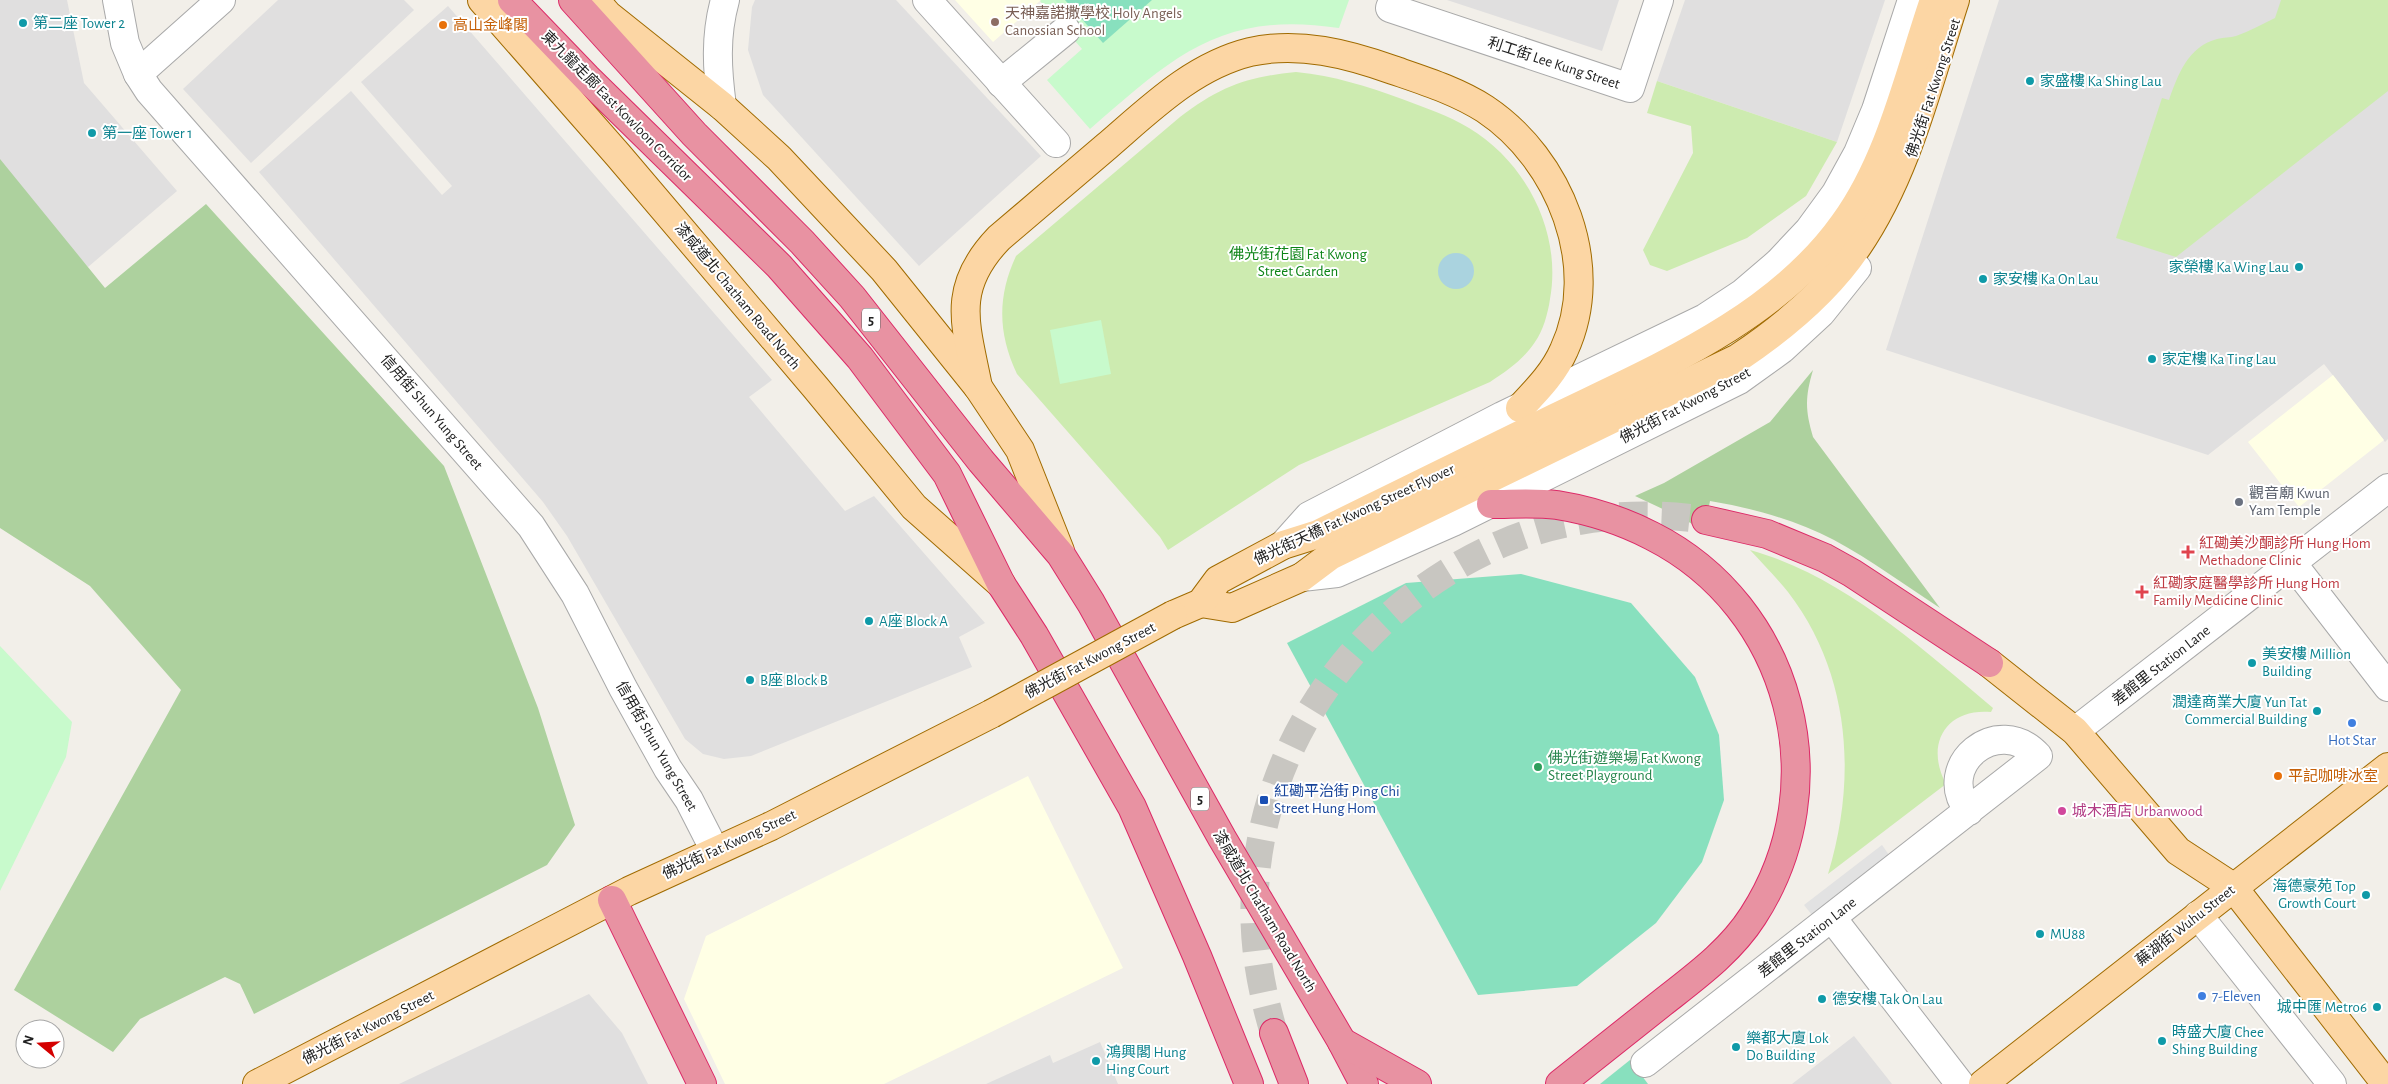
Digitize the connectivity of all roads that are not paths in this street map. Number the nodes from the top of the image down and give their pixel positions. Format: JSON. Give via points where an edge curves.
{"nodes":[{"id":1,"x":117,"y":0,"type":"edge"},
{"id":2,"x":221,"y":0,"type":"edge"},
{"id":3,"x":482,"y":0,"type":"edge"},
{"id":4,"x":512,"y":0,"type":"edge"},
{"id":5,"x":573,"y":0,"type":"edge"},
{"id":6,"x":595,"y":0,"type":"edge"},
{"id":7,"x":725,"y":0,"type":"edge"},
{"id":8,"x":926,"y":0,"type":"edge"},
{"id":9,"x":1659,"y":0,"type":"edge"},
{"id":10,"x":1912,"y":0,"type":"edge"},
{"id":11,"x":1934,"y":0,"type":"edge"},
{"id":12,"x":1955,"y":0,"type":"edge"},
{"id":13,"x":1962,"y":0,"type":"edge"},
{"id":14,"x":1391,"y":4,"type":"edge"},
{"id":15,"x":1066,"y":30,"type":"dead end"},
{"id":16,"x":138,"y":74,"type":"junction"},
{"id":17,"x":1002,"y":83,"type":"junction"},
{"id":18,"x":722,"y":106,"type":"junction"},
{"id":19,"x":1056,"y":143,"type":"dead end"},
{"id":20,"x":723,"y":210,"type":"joint"},
{"id":21,"x":978,"y":386,"type":"junction"},
{"id":22,"x":1520,"y":408,"type":"junction"},
{"id":23,"x":2388,"y":488,"type":"edge"},
{"id":24,"x":1492,"y":504,"type":"junction"},
{"id":25,"x":1706,"y":520,"type":"tunnel mouth"},
{"id":26,"x":1283,"y":545,"type":"junction"},
{"id":27,"x":1062,"y":555,"type":"junction"},
{"id":28,"x":2292,"y":563,"type":"junction"},
{"id":29,"x":1302,"y":577,"type":"junction"},
{"id":30,"x":1001,"y":584,"type":"junction"},
{"id":31,"x":1201,"y":603,"type":"junction"},
{"id":32,"x":1989,"y":663,"type":"joint"},
{"id":33,"x":2388,"y":687,"type":"edge"},
{"id":34,"x":2075,"y":731,"type":"junction"},
{"id":35,"x":2388,"y":767,"type":"edge"},
{"id":36,"x":1969,"y":811,"type":"dead end"},
{"id":37,"x":715,"y":851,"type":"junction"},
{"id":38,"x":2233,"y":887,"type":"junction"},
{"id":39,"x":612,"y":900,"type":"junction"},
{"id":40,"x":2198,"y":915,"type":"junction"},
{"id":41,"x":1832,"y":918,"type":"junction"},
{"id":42,"x":1274,"y":1033,"type":"tunnel mouth"},
{"id":43,"x":1342,"y":1042,"type":"junction"},
{"id":44,"x":1646,"y":1063,"type":"dead end"},
{"id":45,"x":257,"y":1084,"type":"edge"},
{"id":46,"x":702,"y":1084,"type":"edge"},
{"id":47,"x":1249,"y":1084,"type":"edge"},
{"id":48,"x":1294,"y":1084,"type":"edge"},
{"id":49,"x":1364,"y":1084,"type":"edge"},
{"id":50,"x":1417,"y":1084,"type":"edge"},
{"id":51,"x":1560,"y":1084,"type":"edge"},
{"id":52,"x":1960,"y":1084,"type":"edge"},
{"id":53,"x":1984,"y":1084,"type":"edge"},
{"id":54,"x":2332,"y":1084,"type":"edge"},
{"id":55,"x":2386,"y":1084,"type":"edge"}],
"edges":[{"from":1,"to":16,"type":"street","name":"信用街 Shun Yung Street","via":[[126,44]]},
{"from":2,"to":16,"type":"street"},
{"from":3,"to":30,"type":"main road","name":"漆咸道北 Chatham Road North","via":[[618,155],[914,507]]},
{"from":4,"to":20,"type":"highway","name":"東九龍走廊 East Kowloon Corridor","number":"5"},
{"from":5,"to":27,"type":"highway","name":"漆咸道北 Chatham Road North","number":"5","via":[[694,134],[852,297],[981,461]]},
{"from":6,"to":18,"type":"main road","name":"漆咸道北 Chatham Road North","via":[[608,15]]},
{"from":7,"to":18,"type":"street","via":[[719,24],[716,65]]},
{"from":8,"to":17,"type":"street"},
{"from":9,"to":14,"type":"street","name":"利工街 Lee Kung Street","via":[[1630,88]]},
{"from":10,"to":22,"type":"street","via":[[1876,110],[1858,153],[1826,208],[1778,263],[1743,293],[1705,318]]},
{"from":11,"to":26,"type":"main road","name":"佛光街天橋 Fat Kwong Street Flyover","via":[[1875,169],[1845,223],[1786,287],[1730,328],[1599,396],[1318,534]]},
{"from":12,"to":29,"type":"main road","name":"佛光街天橋 Fat Kwong Street Flyover","via":[[1900,166],[1858,247],[1836,275],[1780,329],[1738,358],[1330,556]]},
{"from":13,"to":24,"type":"street","name":"佛光街 Fat Kwong Street","via":[[1901,186],[1881,230],[1855,272],[1821,313],[1782,349],[1739,380]]},
{"from":15,"to":17,"type":"street"},
{"from":16,"to":37,"type":"street","name":"信用街 Shun Yung Street","via":[[531,526],[575,594],[623,688]]},
{"from":17,"to":19,"type":"street"},
{"from":18,"to":21,"type":"main road","name":"漆咸道北 Chatham Road North","via":[[832,213],[884,270]]},
{"from":20,"to":30,"type":"highway","name":"漆咸道北 Chatham Road North","number":"5","via":[[822,313],[947,474]]},
{"from":21,"to":22,"type":"main road","via":[[965,315],[966,296],[975,267],[986,251],[1186,81],[1228,59],[1252,52],[1298,48],[1342,53],[1366,60],[1468,99],[1520,138],[1545,170],[1572,232],[1578,269],[1576,307],[1570,338],[1555,368]]},
{"from":21,"to":27,"type":"main road","name":"漆咸道北 Chatham Road North","via":[[1020,450]]},
{"from":22,"to":26,"type":"street","via":[[1309,516]]},
{"from":23,"to":28,"type":"street","name":"差館里 Station Lane"},
{"from":24,"to":29,"type":"street","name":"佛光街 Fat Kwong Street","via":[[1338,573]]},
{"from":24,"to":51,"type":"highway","via":[[1557,505],[1585,511],[1652,536],[1701,568],[1733,600],[1757,634],[1780,678],[1793,726],[1797,776],[1791,826],[1776,873],[1752,917],[1702,972]]},
{"from":25,"to":32,"type":"highway","via":[[1767,534],[1824,558]]},
{"from":26,"to":31,"type":"main road","name":"佛光街天橋 Fat Kwong Street Flyover","via":[[1218,580]]},
{"from":27,"to":43,"type":"highway","name":"漆咸道北 Chatham Road North","number":"5"},
{"from":28,"to":33,"type":"street"},
{"from":28,"to":34,"type":"street","name":"差館里 Station Lane"},
{"from":29,"to":31,"type":"main road","name":"佛光街天橋 Fat Kwong Street Flyover","via":[[1232,608]]},
{"from":30,"to":47,"type":"highway","name":"漆咸道北 Chatham Road North","number":"5","via":[[1034,634],[1132,808],[1198,956]]},
{"from":31,"to":37,"type":"main road","name":"佛光街 Fat Kwong Street","bridge":true,"via":[[991,714],[771,826]]},
{"from":32,"to":34,"type":"main road"},
{"from":34,"to":38,"type":"main road","via":[[2178,851]]},
{"from":35,"to":38,"type":"main road","name":"蕪湖街 Wuhu Street"},
{"from":36,"to":41,"type":"street","name":"差館里 Station Lane"},
{"from":37,"to":39,"type":"main road","name":"佛光街 Fat Kwong Street"},
{"from":38,"to":40,"type":"main road","name":"蕪湖街 Wuhu Street"},
{"from":38,"to":55,"type":"main road"},
{"from":39,"to":45,"type":"main road","name":"佛光街 Fat Kwong Street"},
{"from":39,"to":46,"type":"highway"},
{"from":40,"to":53,"type":"main road","name":"蕪湖街 Wuhu Street"},
{"from":40,"to":54,"type":"street"},
{"from":41,"to":44,"type":"street","name":"差館里 Station Lane"},
{"from":41,"to":52,"type":"street"},
{"from":42,"to":48,"type":"highway"},
{"from":43,"to":49,"type":"highway","name":"漆咸道北 Chatham Road North","number":"5"},
{"from":43,"to":50,"type":"highway"}]}
